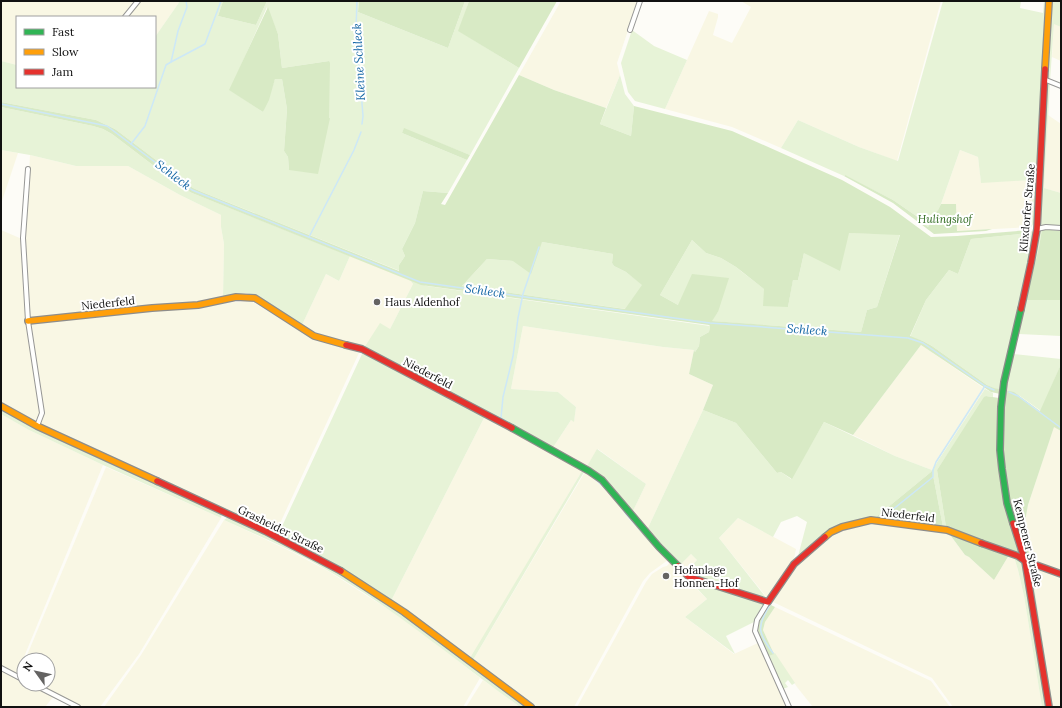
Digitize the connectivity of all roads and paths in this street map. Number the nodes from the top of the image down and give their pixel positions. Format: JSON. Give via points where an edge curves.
{"nodes":[{"id":1,"x":138,"y":1,"type":"edge"},
{"id":2,"x":640,"y":1,"type":"edge"},
{"id":3,"x":1049,"y":1,"type":"edge"},
{"id":4,"x":126,"y":16,"type":"edge"},
{"id":5,"x":630,"y":30,"type":"dead end"},
{"id":6,"x":1046,"y":80,"type":"junction"},
{"id":7,"x":1061,"y":86,"type":"edge"},
{"id":8,"x":28,"y":169,"type":"dead end"},
{"id":9,"x":1037,"y":228,"type":"junction"},
{"id":10,"x":1061,"y":228,"type":"edge"},
{"id":11,"x":28,"y":321,"type":"junction"},
{"id":12,"x":1,"y":406,"type":"edge"},
{"id":13,"x":1001,"y":406,"type":"joint"},
{"id":14,"x":37,"y":426,"type":"junction"},
{"id":15,"x":1025,"y":561,"type":"junction"},
{"id":16,"x":1061,"y":574,"type":"edge"},
{"id":17,"x":768,"y":602,"type":"junction"},
{"id":18,"x":1,"y":668,"type":"edge"},
{"id":19,"x":16,"y":676,"type":"edge"},
{"id":20,"x":49,"y":692,"type":"edge"},
{"id":21,"x":78,"y":707,"type":"edge"},
{"id":22,"x":531,"y":707,"type":"edge"},
{"id":23,"x":789,"y":707,"type":"edge"},
{"id":24,"x":1049,"y":707,"type":"edge"}],
"edges":[{"from":1,"to":4,"type":"street"},
{"from":2,"to":5,"type":"street"},
{"from":3,"to":6,"type":"street","name":"Klixdorfer Straße"},
{"from":6,"to":7,"type":"street"},
{"from":6,"to":9,"type":"street","name":"Klixdorfer Straße"},
{"from":8,"to":11,"type":"street","via":[[23,238]]},
{"from":9,"to":10,"type":"street"},
{"from":9,"to":13,"type":"street","name":"Klixdorfer Straße"},
{"from":11,"to":14,"type":"street","via":[[42,413]]},
{"from":11,"to":17,"type":"street","name":"Niederfeld","via":[[198,305],[236,297],[255,298],[314,336],[362,350],[589,471],[602,480],[658,547],[689,577]]},
{"from":12,"to":14,"type":"street","name":"Grasheider Straße"},
{"from":13,"to":15,"type":"street","name":"Kempener Straße","via":[[1002,468],[1007,503]]},
{"from":14,"to":22,"type":"street","name":"Grasheider Straße","via":[[265,530],[337,569],[404,612]]},
{"from":15,"to":16,"type":"street","name":"Niederfeld"},
{"from":15,"to":17,"type":"street","name":"Niederfeld","via":[[1018,556],[947,530],[871,520],[831,532],[794,564]]},
{"from":15,"to":24,"type":"street","name":"Kempener Straße"},
{"from":17,"to":23,"type":"street","name":"Niederfeld","via":[[757,620],[756,631]]},
{"from":18,"to":19,"type":"street"},
{"from":20,"to":21,"type":"street"}]}
